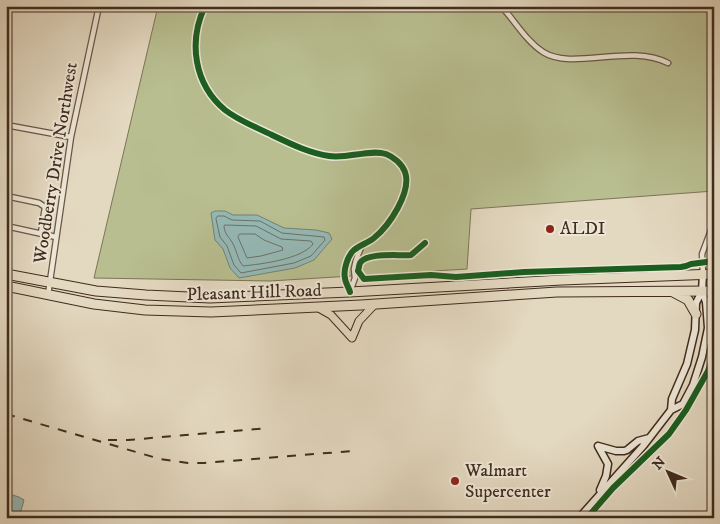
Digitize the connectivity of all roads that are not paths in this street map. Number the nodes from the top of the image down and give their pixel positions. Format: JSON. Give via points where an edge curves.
{"nodes":[{"id":1,"x":99,"y":6,"type":"edge"},
{"id":2,"x":205,"y":6,"type":"edge"},
{"id":3,"x":501,"y":6,"type":"edge"},
{"id":4,"x":668,"y":63,"type":"dead end"},
{"id":5,"x":6,"y":125,"type":"edge"},
{"id":6,"x":71,"y":137,"type":"junction"},
{"id":7,"x":6,"y":196,"type":"edge"},
{"id":8,"x":714,"y":222,"type":"edge"},
{"id":9,"x":6,"y":226,"type":"edge"},
{"id":10,"x":41,"y":233,"type":"junction"},
{"id":11,"x":56,"y":237,"type":"junction"},
{"id":12,"x":362,"y":246,"type":"junction"},
{"id":13,"x":6,"y":274,"type":"edge"},
{"id":14,"x":703,"y":274,"type":"junction"},
{"id":15,"x":714,"y":274,"type":"edge"},
{"id":16,"x":51,"y":283,"type":"junction"},
{"id":17,"x":6,"y":286,"type":"edge"},
{"id":18,"x":671,"y":291,"type":"junction"},
{"id":19,"x":702,"y":291,"type":"junction"},
{"id":20,"x":714,"y":291,"type":"edge"},
{"id":21,"x":350,"y":292,"type":"junction"},
{"id":22,"x":48,"y":295,"type":"junction"},
{"id":23,"x":375,"y":304,"type":"junction"},
{"id":24,"x":317,"y":307,"type":"junction"},
{"id":25,"x":714,"y":312,"type":"edge"},
{"id":26,"x":696,"y":314,"type":"junction"},
{"id":27,"x":708,"y":328,"type":"junction"},
{"id":28,"x":671,"y":410,"type":"junction"},
{"id":29,"x":649,"y":438,"type":"junction"},
{"id":30,"x":596,"y":496,"type":"junction"},
{"id":31,"x":579,"y":518,"type":"edge"}],
"edges":[{"from":1,"to":6,"type":"street","name":"Woodberry Drive Northwest"},
{"from":2,"to":12,"type":"street","via":[[196,36],[199,72],[208,91],[224,109],[317,154],[338,158],[385,154],[400,165],[406,184],[401,202],[381,232]]},
{"from":3,"to":4,"type":"street","via":[[545,53],[564,58],[647,56]]},
{"from":5,"to":6,"type":"street"},
{"from":6,"to":11,"type":"street","name":"Woodberry Drive Northwest"},
{"from":7,"to":10,"type":"street","via":[[45,207]]},
{"from":8,"to":14,"type":"street","via":[[702,254]]},
{"from":9,"to":10,"type":"street"},
{"from":10,"to":11,"type":"street"},
{"from":11,"to":16,"type":"street","name":"Woodberry Drive Northwest"},
{"from":12,"to":21,"type":"street"},
{"from":12,"to":21,"type":"street","via":[[353,250],[348,259],[344,277]]},
{"from":13,"to":16,"type":"highway","name":"Pleasant Hill Road"},
{"from":14,"to":15,"type":"highway","name":"Pleasant Hill Road"},
{"from":14,"to":19,"type":"street"},
{"from":14,"to":21,"type":"highway","name":"Pleasant Hill Road"},
{"from":16,"to":21,"type":"highway","name":"Pleasant Hill Road","via":[[138,294],[210,298]]},
{"from":16,"to":22,"type":"street","name":"Woodberry Drive Northwest"},
{"from":17,"to":22,"type":"highway","name":"Pleasant Hill Road"},
{"from":18,"to":19,"type":"highway","name":"Pleasant Hill Road"},
{"from":18,"to":23,"type":"highway","name":"Pleasant Hill Road","via":[[557,292]]},
{"from":18,"to":26,"type":"highway","via":[[688,300]]},
{"from":19,"to":20,"type":"highway","name":"Pleasant Hill Road"},
{"from":19,"to":26,"type":"street","via":[[696,303]]},
{"from":19,"to":27,"type":"street"},
{"from":22,"to":24,"type":"highway","name":"Pleasant Hill Road","via":[[145,310],[211,312]]},
{"from":23,"to":24,"type":"highway","name":"Pleasant Hill Road"},
{"from":23,"to":24,"type":"main road","via":[[359,321],[352,338],[331,314]]},
{"from":25,"to":27,"type":"street"},
{"from":26,"to":28,"type":"street","via":[[687,364],[672,399]]},
{"from":27,"to":28,"type":"street","via":[[693,385],[683,404]]},
{"from":28,"to":29,"type":"street"},
{"from":29,"to":30,"type":"street"},
{"from":29,"to":30,"type":"street","via":[[624,451],[598,446],[608,464]]},
{"from":30,"to":31,"type":"street"}]}
